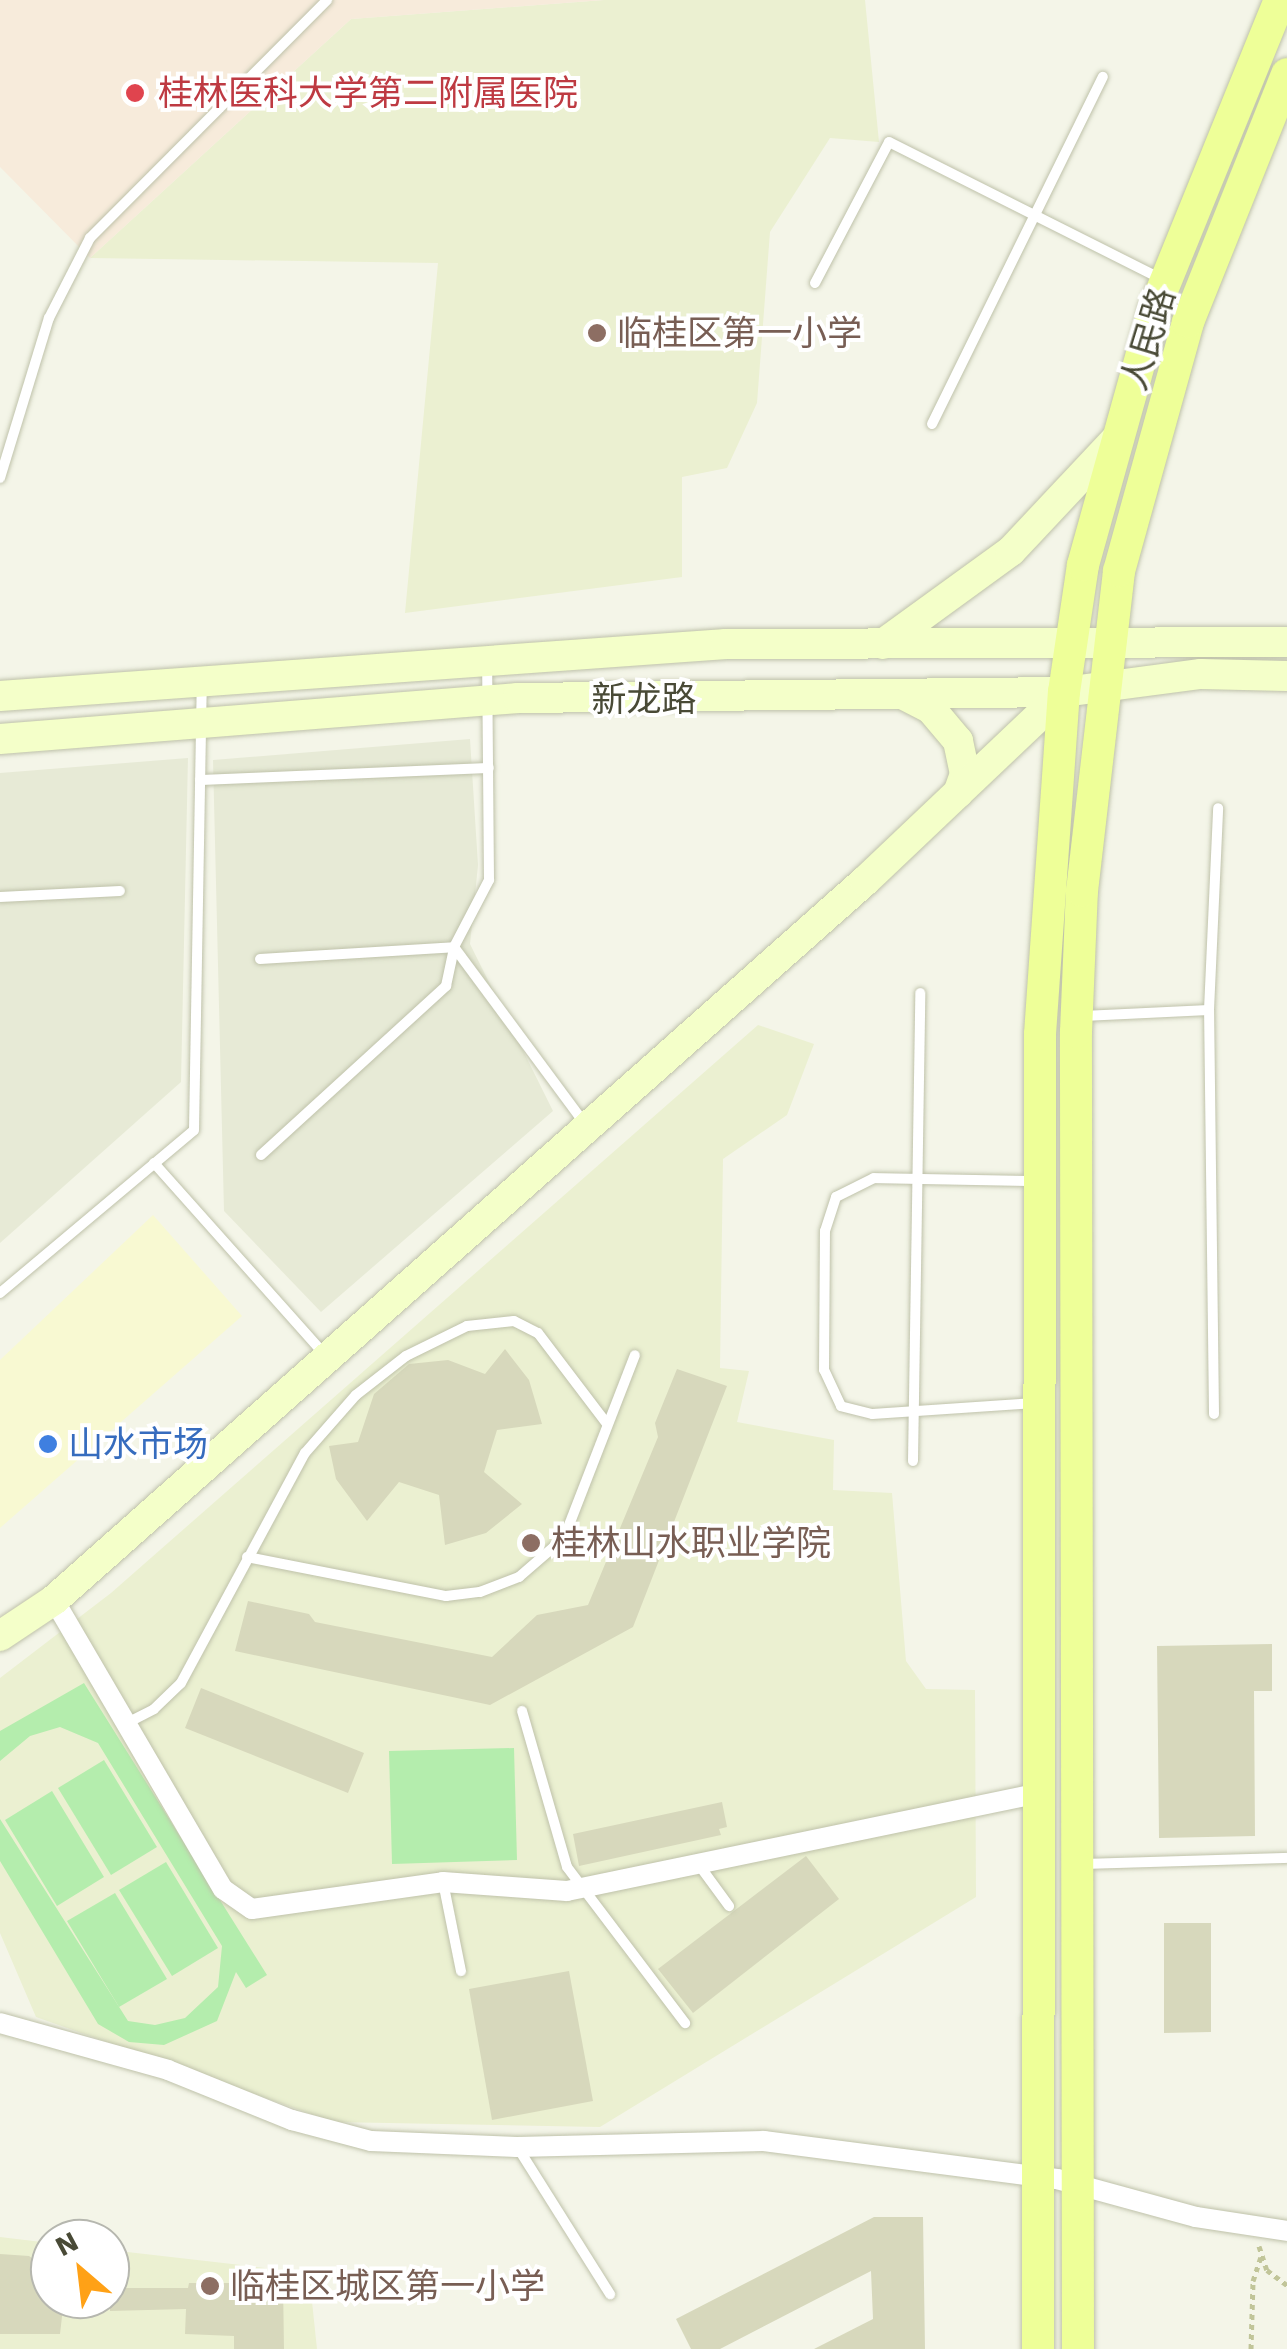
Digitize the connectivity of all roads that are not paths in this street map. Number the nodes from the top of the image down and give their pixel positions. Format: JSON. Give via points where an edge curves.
{"nodes":[{"id":1,"x":327,"y":0,"type":"edge"},
{"id":2,"x":1280,"y":0,"type":"edge"},
{"id":3,"x":1287,"y":74,"type":"edge"},
{"id":4,"x":1103,"y":77,"type":"dead end"},
{"id":5,"x":1034,"y":218,"type":"junction"},
{"id":6,"x":1165,"y":282,"type":"junction"},
{"id":7,"x":815,"y":284,"type":"dead end"},
{"id":8,"x":1198,"y":297,"type":"junction"},
{"id":9,"x":932,"y":424,"type":"dead end"},
{"id":10,"x":1120,"y":435,"type":"junction"},
{"id":11,"x":0,"y":478,"type":"edge"},
{"id":12,"x":1114,"y":642,"type":"junction"},
{"id":13,"x":1287,"y":642,"type":"edge"},
{"id":14,"x":1073,"y":643,"type":"junction"},
{"id":15,"x":881,"y":646,"type":"junction"},
{"id":16,"x":487,"y":657,"type":"junction"},
{"id":17,"x":1287,"y":676,"type":"edge"},
{"id":18,"x":202,"y":680,"type":"junction"},
{"id":19,"x":1105,"y":682,"type":"junction"},
{"id":20,"x":1064,"y":692,"type":"junction"},
{"id":21,"x":904,"y":695,"type":"junction"},
{"id":22,"x":0,"y":696,"type":"edge"},
{"id":23,"x":488,"y":701,"type":"junction"},
{"id":24,"x":201,"y":726,"type":"junction"},
{"id":25,"x":0,"y":739,"type":"edge"},
{"id":26,"x":489,"y":768,"type":"junction"},
{"id":27,"x":200,"y":780,"type":"junction"},
{"id":28,"x":958,"y":793,"type":"junction"},
{"id":29,"x":1218,"y":808,"type":"dead end"},
{"id":30,"x":120,"y":890,"type":"dead end"},
{"id":31,"x":0,"y":896,"type":"edge"},
{"id":32,"x":454,"y":947,"type":"junction"},
{"id":33,"x":260,"y":959,"type":"dead end"},
{"id":34,"x":920,"y":993,"type":"dead end"},
{"id":35,"x":1209,"y":1010,"type":"junction"},
{"id":36,"x":1076,"y":1016,"type":"junction"},
{"id":37,"x":587,"y":1126,"type":"junction"},
{"id":38,"x":261,"y":1154,"type":"dead end"},
{"id":39,"x":154,"y":1163,"type":"junction"},
{"id":40,"x":916,"y":1180,"type":"junction"},
{"id":41,"x":1040,"y":1182,"type":"junction"},
{"id":42,"x":0,"y":1293,"type":"edge"},
{"id":43,"x":635,"y":1354,"type":"dead end"},
{"id":44,"x":326,"y":1356,"type":"junction"},
{"id":45,"x":1042,"y":1402,"type":"junction"},
{"id":46,"x":914,"y":1410,"type":"junction"},
{"id":47,"x":1214,"y":1414,"type":"dead end"},
{"id":48,"x":607,"y":1424,"type":"junction"},
{"id":49,"x":914,"y":1461,"type":"dead end"},
{"id":50,"x":246,"y":1557,"type":"junction"},
{"id":51,"x":54,"y":1600,"type":"junction"},
{"id":52,"x":0,"y":1636,"type":"edge"},
{"id":53,"x":522,"y":1710,"type":"dead end"},
{"id":54,"x":127,"y":1722,"type":"junction"},
{"id":55,"x":1041,"y":1793,"type":"junction"},
{"id":56,"x":1287,"y":1858,"type":"edge"},
{"id":57,"x":698,"y":1864,"type":"junction"},
{"id":58,"x":1078,"y":1864,"type":"junction"},
{"id":59,"x":442,"y":1882,"type":"junction"},
{"id":60,"x":582,"y":1888,"type":"junction"},
{"id":61,"x":730,"y":1906,"type":"dead end"},
{"id":62,"x":461,"y":1972,"type":"dead end"},
{"id":63,"x":684,"y":2023,"type":"dead end"},
{"id":64,"x":0,"y":2024,"type":"edge"},
{"id":65,"x":517,"y":2148,"type":"junction"},
{"id":66,"x":1036,"y":2176,"type":"junction"},
{"id":67,"x":1075,"y":2184,"type":"junction"},
{"id":68,"x":1287,"y":2232,"type":"edge"},
{"id":69,"x":610,"y":2294,"type":"dead end"},
{"id":70,"x":1038,"y":2349,"type":"edge"},
{"id":71,"x":1078,"y":2349,"type":"edge"}],
"edges":[{"from":1,"to":11,"type":"lane","via":[[90,238],[49,318]]},
{"from":2,"to":6,"type":"main road","name":"人民路"},
{"from":3,"to":8,"type":"main road","name":"人民路"},
{"from":4,"to":5,"type":"lane"},
{"from":5,"to":6,"type":"lane"},
{"from":5,"to":7,"type":"lane","via":[[889,142]]},
{"from":5,"to":9,"type":"lane"},
{"from":6,"to":8,"type":"lane"},
{"from":6,"to":10,"type":"main road","name":"人民路"},
{"from":8,"to":12,"type":"main road","name":"人民路","via":[[1119,572]]},
{"from":10,"to":14,"type":"main road","name":"人民路","via":[[1083,565]]},
{"from":10,"to":15,"type":"main road","via":[[1011,551]]},
{"from":12,"to":13,"type":"main road","name":"新龙路"},
{"from":12,"to":14,"type":"main road","name":"新龙路"},
{"from":12,"to":19,"type":"main road","name":"人民路"},
{"from":14,"to":15,"type":"main road","name":"新龙路"},
{"from":14,"to":20,"type":"main road","name":"人民路"},
{"from":15,"to":16,"type":"main road","name":"新龙路","via":[[726,644]]},
{"from":16,"to":18,"type":"main road","name":"新龙路"},
{"from":16,"to":23,"type":"lane"},
{"from":17,"to":19,"type":"main road","name":"新龙路"},
{"from":18,"to":22,"type":"main road","name":"新龙路"},
{"from":18,"to":24,"type":"lane"},
{"from":19,"to":20,"type":"main road","name":"新龙路"},
{"from":19,"to":36,"type":"main road","name":"人民路"},
{"from":20,"to":21,"type":"main road","name":"新龙路"},
{"from":20,"to":28,"type":"main road"},
{"from":20,"to":41,"type":"main road","name":"人民路","via":[[1040,1034]]},
{"from":21,"to":23,"type":"main road","name":"新龙路"},
{"from":21,"to":28,"type":"main road","via":[[931,709],[958,741],[966,774]]},
{"from":23,"to":24,"type":"main road","name":"新龙路"},
{"from":23,"to":26,"type":"lane"},
{"from":24,"to":25,"type":"main road","name":"新龙路"},
{"from":24,"to":27,"type":"lane"},
{"from":26,"to":27,"type":"lane"},
{"from":26,"to":32,"type":"lane","via":[[489,880]]},
{"from":27,"to":39,"type":"lane","via":[[194,1130]]},
{"from":28,"to":37,"type":"main road"},
{"from":29,"to":35,"type":"lane"},
{"from":30,"to":31,"type":"lane"},
{"from":32,"to":33,"type":"lane"},
{"from":32,"to":37,"type":"lane"},
{"from":32,"to":38,"type":"lane","via":[[446,986]]},
{"from":34,"to":40,"type":"lane"},
{"from":35,"to":36,"type":"lane"},
{"from":35,"to":47,"type":"lane"},
{"from":36,"to":58,"type":"main road","name":"人民路"},
{"from":37,"to":44,"type":"main road"},
{"from":39,"to":42,"type":"lane"},
{"from":39,"to":44,"type":"lane"},
{"from":40,"to":41,"type":"lane"},
{"from":40,"to":46,"type":"lane"},
{"from":40,"to":46,"type":"lane","via":[[854,1184],[830,1204],[825,1231],[826,1386],[842,1406],[857,1412]]},
{"from":41,"to":45,"type":"main road","name":"人民路"},
{"from":43,"to":48,"type":"lane"},
{"from":44,"to":51,"type":"main road"},
{"from":45,"to":46,"type":"lane"},
{"from":45,"to":55,"type":"main road","name":"人民路"},
{"from":46,"to":49,"type":"lane"},
{"from":48,"to":50,"type":"lane","via":[[564,1538],[500,1585],[446,1596]]},
{"from":48,"to":50,"type":"lane","via":[[538,1333],[514,1320],[467,1326],[406,1356],[356,1395],[306,1452]]},
{"from":50,"to":54,"type":"lane","via":[[181,1683],[154,1709]]},
{"from":51,"to":52,"type":"main road"},
{"from":51,"to":54,"type":"street"},
{"from":53,"to":60,"type":"lane","via":[[568,1867]]},
{"from":54,"to":59,"type":"street","via":[[237,1902],[274,1908]]},
{"from":55,"to":57,"type":"street"},
{"from":55,"to":66,"type":"main road","name":"人民路"},
{"from":56,"to":58,"type":"lane"},
{"from":57,"to":60,"type":"street"},
{"from":57,"to":61,"type":"lane"},
{"from":58,"to":67,"type":"main road","name":"人民路"},
{"from":59,"to":60,"type":"street","via":[[553,1892]]},
{"from":59,"to":62,"type":"lane"},
{"from":60,"to":63,"type":"lane"},
{"from":64,"to":65,"type":"street","via":[[168,2070],[341,2136],[410,2146]]},
{"from":65,"to":66,"type":"street","via":[[764,2141]]},
{"from":65,"to":69,"type":"lane"},
{"from":66,"to":67,"type":"street"},
{"from":66,"to":70,"type":"main road","name":"人民路"},
{"from":67,"to":68,"type":"street"},
{"from":67,"to":71,"type":"main road","name":"人民路"}]}
